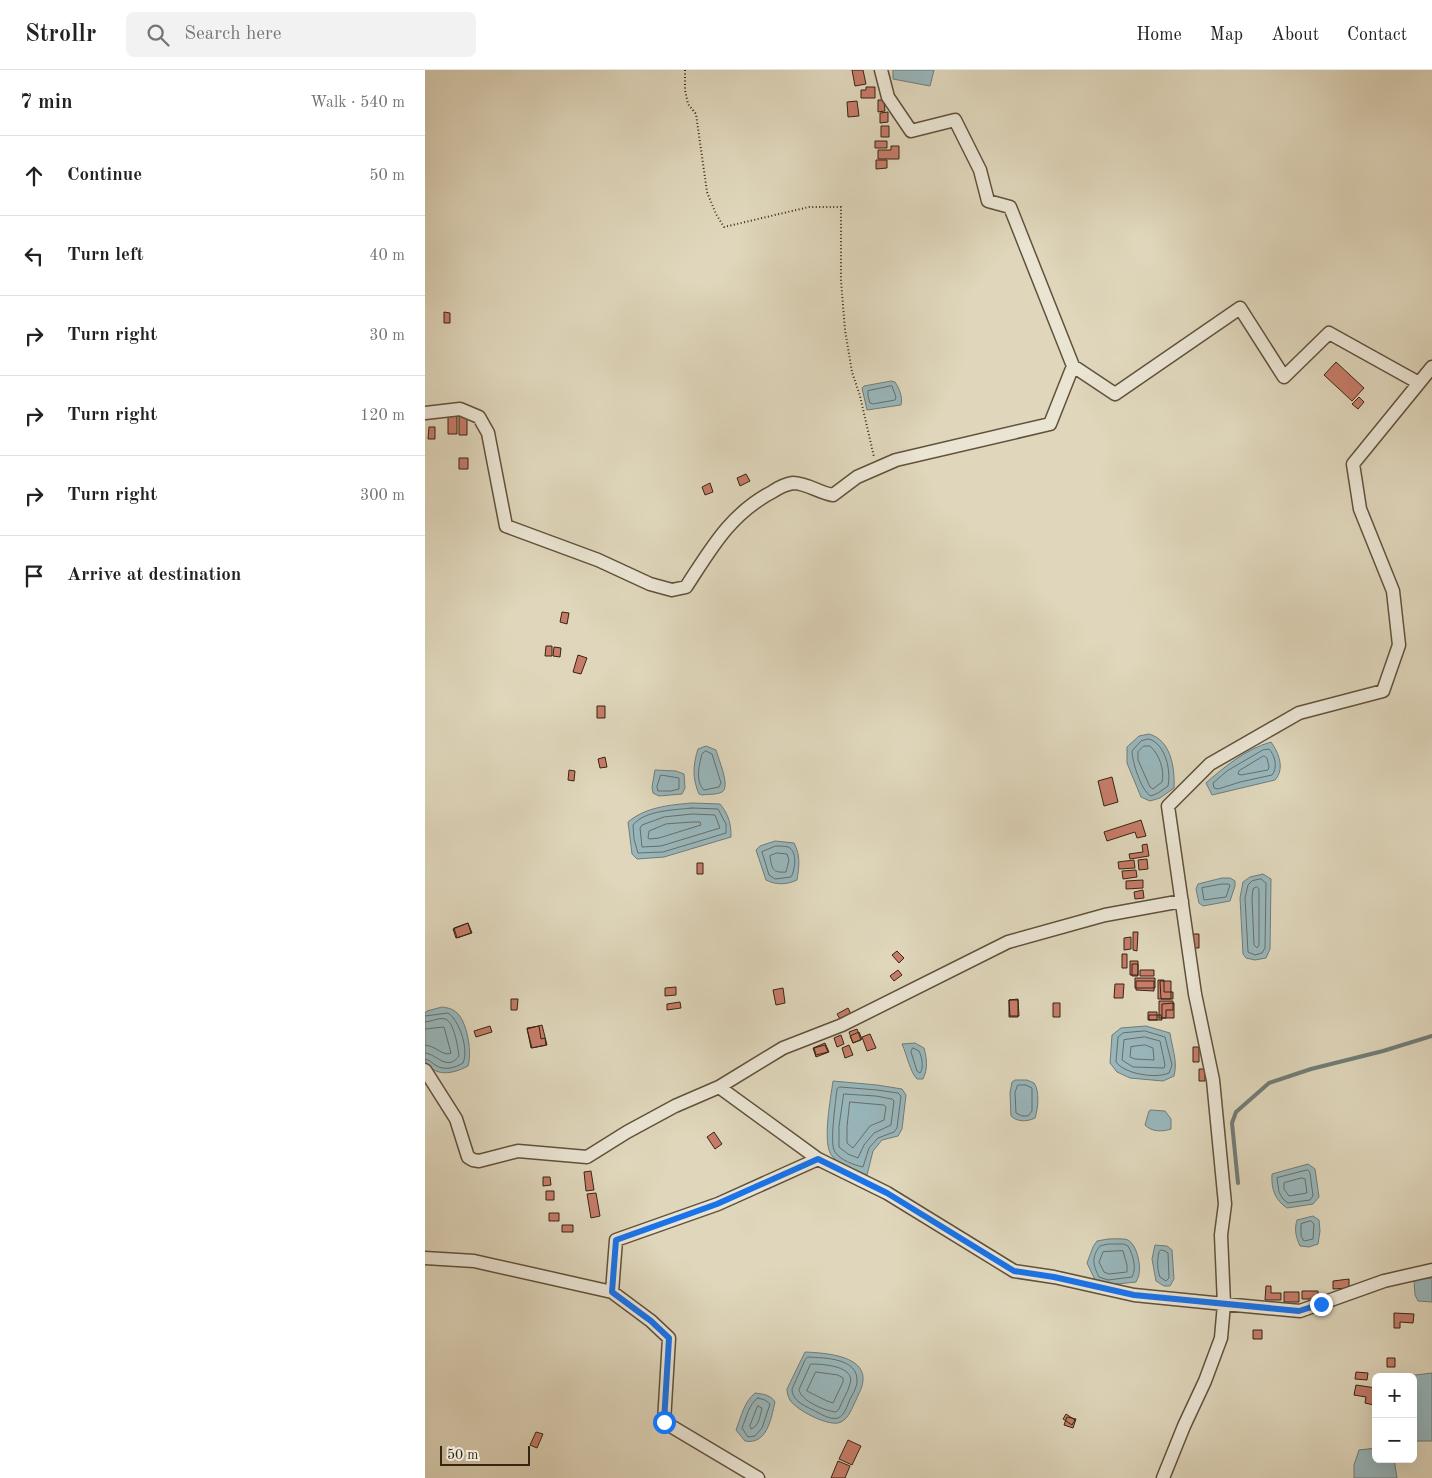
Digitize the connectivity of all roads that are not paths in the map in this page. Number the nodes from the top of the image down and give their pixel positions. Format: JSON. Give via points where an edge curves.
{"nodes":[{"id":1,"x":881,"y":70,"type":"edge"},
{"id":2,"x":1073,"y":366,"type":"junction"},
{"id":3,"x":1432,"y":367,"type":"edge"},
{"id":4,"x":1419,"y":383,"type":"junction"},
{"id":5,"x":425,"y":413,"type":"edge"},
{"id":6,"x":1181,"y":901,"type":"junction"},
{"id":7,"x":425,"y":1070,"type":"edge"},
{"id":8,"x":719,"y":1087,"type":"junction"},
{"id":9,"x":818,"y":1159,"type":"junction"},
{"id":10,"x":425,"y":1258,"type":"edge"},
{"id":11,"x":1432,"y":1270,"type":"edge"},
{"id":12,"x":612,"y":1292,"type":"junction"},
{"id":13,"x":1224,"y":1304,"type":"junction"},
{"id":14,"x":758,"y":1478,"type":"edge"},
{"id":15,"x":1163,"y":1478,"type":"edge"}],
"edges":[{"from":1,"to":2,"type":"street","via":[[888,97],[911,132],[955,120],[980,170],[988,201],[1010,206]]},
{"from":2,"to":4,"type":"street","via":[[1115,394],[1240,308],[1285,377],[1329,333]]},
{"from":2,"to":5,"type":"street","via":[[1050,424],[896,460],[857,477],[833,495],[792,483],[767,494],[737,517],[721,533],[686,587],[672,590],[649,584],[598,560],[506,526],[489,433],[479,417],[460,409]]},
{"from":3,"to":4,"type":"street"},
{"from":4,"to":6,"type":"street","via":[[1353,464],[1360,509],[1393,591],[1399,645],[1383,691],[1299,713],[1210,764],[1168,806]]},
{"from":6,"to":8,"type":"street","via":[[1105,915],[1008,942],[842,1025],[783,1048]]},
{"from":6,"to":13,"type":"street","via":[[1195,994],[1213,1080],[1225,1204],[1221,1235]]},
{"from":7,"to":8,"type":"street","via":[[455,1119],[468,1157],[479,1161],[519,1151],[587,1156],[675,1106]]},
{"from":8,"to":9,"type":"street"},
{"from":9,"to":12,"type":"street","via":[[717,1204],[616,1240]]},
{"from":9,"to":13,"type":"street","via":[[887,1193],[1014,1271],[1134,1295]]},
{"from":10,"to":12,"type":"street","via":[[474,1261]]},
{"from":11,"to":13,"type":"street","via":[[1384,1281],[1299,1311]]},
{"from":12,"to":14,"type":"street","via":[[669,1338],[664,1422]]},
{"from":13,"to":15,"type":"street","via":[[1221,1338]]}]}
